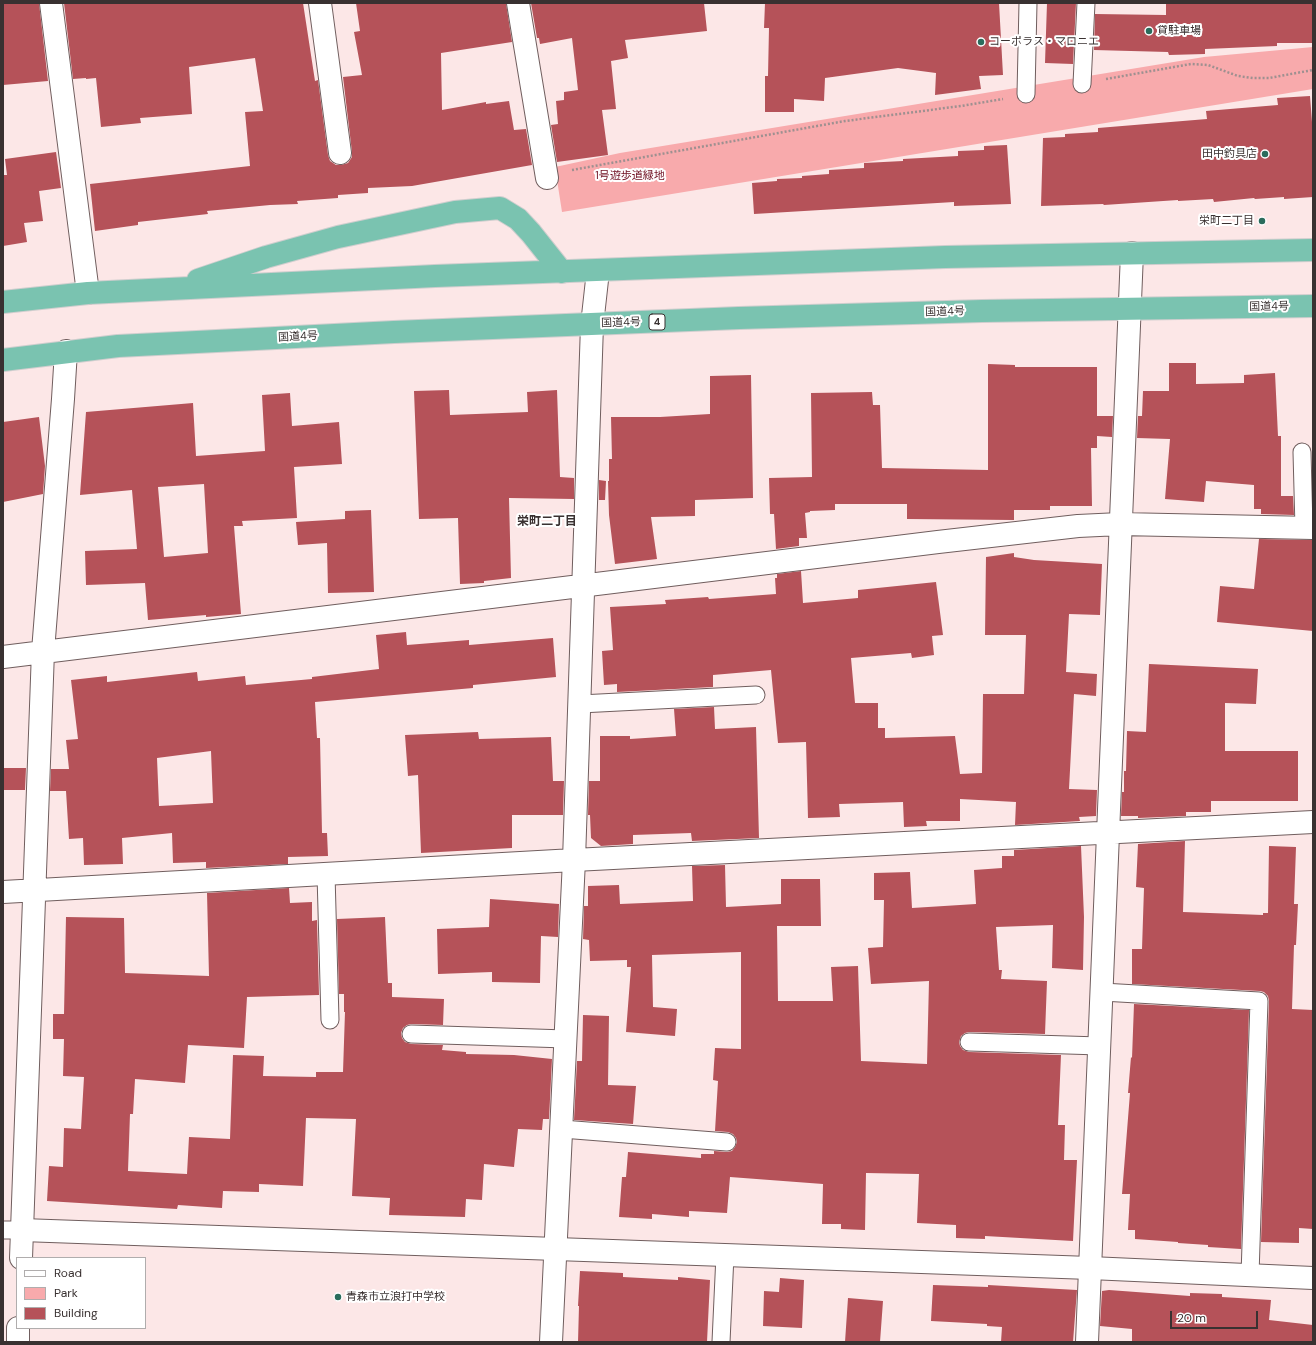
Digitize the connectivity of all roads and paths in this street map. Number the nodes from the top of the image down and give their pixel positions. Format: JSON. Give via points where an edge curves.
{"nodes":[{"id":1,"x":51,"y":3,"type":"edge"},
{"id":2,"x":320,"y":3,"type":"edge"},
{"id":3,"x":518,"y":3,"type":"edge"},
{"id":4,"x":1028,"y":3,"type":"edge"},
{"id":5,"x":1086,"y":3,"type":"edge"},
{"id":6,"x":1313,"y":70,"type":"edge"},
{"id":7,"x":1082,"y":84,"type":"joint"},
{"id":8,"x":1026,"y":94,"type":"joint"},
{"id":9,"x":340,"y":153,"type":"dead end"},
{"id":10,"x":547,"y":178,"type":"joint"},
{"id":11,"x":1313,"y":250,"type":"edge"},
{"id":12,"x":1132,"y":253,"type":"junction"},
{"id":13,"x":598,"y":271,"type":"junction"},
{"id":14,"x":562,"y":272,"type":"junction"},
{"id":15,"x":174,"y":288,"type":"junction"},
{"id":16,"x":88,"y":293,"type":"junction"},
{"id":17,"x":3,"y":302,"type":"edge"},
{"id":18,"x":1313,"y":306,"type":"edge"},
{"id":19,"x":1130,"y":308,"type":"junction"},
{"id":20,"x":592,"y":325,"type":"junction"},
{"id":21,"x":66,"y":351,"type":"junction"},
{"id":22,"x":3,"y":360,"type":"edge"},
{"id":23,"x":1302,"y":452,"type":"dead end"},
{"id":24,"x":1120,"y":524,"type":"junction"},
{"id":25,"x":1309,"y":528,"type":"edge"},
{"id":26,"x":584,"y":586,"type":"junction"},
{"id":27,"x":43,"y":651,"type":"junction"},
{"id":28,"x":3,"y":657,"type":"edge"},
{"id":29,"x":756,"y":696,"type":"dead end"},
{"id":30,"x":580,"y":704,"type":"junction"},
{"id":31,"x":1313,"y":822,"type":"edge"},
{"id":32,"x":1108,"y":832,"type":"junction"},
{"id":33,"x":574,"y":860,"type":"junction"},
{"id":34,"x":326,"y":874,"type":"junction"},
{"id":35,"x":35,"y":890,"type":"junction"},
{"id":36,"x":3,"y":892,"type":"edge"},
{"id":37,"x":1102,"y":992,"type":"junction"},
{"id":38,"x":330,"y":1020,"type":"dead end"},
{"id":39,"x":411,"y":1034,"type":"dead end"},
{"id":40,"x":566,"y":1039,"type":"junction"},
{"id":41,"x":969,"y":1042,"type":"dead end"},
{"id":42,"x":1100,"y":1046,"type":"junction"},
{"id":43,"x":562,"y":1129,"type":"junction"},
{"id":44,"x":727,"y":1142,"type":"dead end"},
{"id":45,"x":13,"y":1230,"type":"edge"},
{"id":46,"x":556,"y":1250,"type":"junction"},
{"id":47,"x":725,"y":1255,"type":"junction"},
{"id":48,"x":21,"y":1257,"type":"edge"},
{"id":49,"x":1090,"y":1268,"type":"junction"},
{"id":50,"x":1250,"y":1275,"type":"junction"},
{"id":51,"x":1313,"y":1278,"type":"edge"},
{"id":52,"x":18,"y":1329,"type":"edge"},
{"id":53,"x":18,"y":1342,"type":"edge"},
{"id":54,"x":552,"y":1342,"type":"edge"},
{"id":55,"x":721,"y":1342,"type":"edge"},
{"id":56,"x":1087,"y":1342,"type":"edge"}],
"edges":[{"from":1,"to":16,"type":"street"},
{"from":2,"to":9,"type":"street"},
{"from":3,"to":10,"type":"street"},
{"from":4,"to":8,"type":"lane"},
{"from":5,"to":7,"type":"lane"},
{"from":6,"to":7,"type":"path","via":[[1253,78],[1238,76],[1208,65],[1191,64]]},
{"from":8,"to":10,"type":"path","via":[[845,122],[570,170]]},
{"from":11,"to":12,"type":"highway"},
{"from":12,"to":13,"type":"highway","via":[[945,257]]},
{"from":12,"to":19,"type":"street"},
{"from":13,"to":14,"type":"highway"},
{"from":13,"to":20,"type":"street"},
{"from":14,"to":15,"type":"highway"},
{"from":14,"to":15,"type":"highway","via":[[532,233],[518,219],[500,208],[455,212],[338,236]]},
{"from":15,"to":16,"type":"highway"},
{"from":16,"to":17,"type":"highway"},
{"from":18,"to":19,"type":"highway","name":"国道4号","number":"4"},
{"from":19,"to":20,"type":"highway","name":"国道4号","number":"4"},
{"from":19,"to":24,"type":"street"},
{"from":20,"to":21,"type":"highway","name":"国道4号","number":"4","via":[[189,342]]},
{"from":20,"to":26,"type":"street"},
{"from":21,"to":22,"type":"highway","name":"国道4号","number":"4"},
{"from":21,"to":27,"type":"street"},
{"from":23,"to":25,"type":"lane"},
{"from":24,"to":25,"type":"street"},
{"from":24,"to":26,"type":"street","via":[[1078,526],[938,542]]},
{"from":24,"to":32,"type":"street"},
{"from":26,"to":27,"type":"street"},
{"from":26,"to":30,"type":"street"},
{"from":27,"to":28,"type":"street"},
{"from":27,"to":35,"type":"street"},
{"from":29,"to":30,"type":"lane"},
{"from":30,"to":33,"type":"street"},
{"from":31,"to":32,"type":"street"},
{"from":32,"to":33,"type":"street"},
{"from":32,"to":37,"type":"street"},
{"from":33,"to":34,"type":"street"},
{"from":33,"to":40,"type":"street"},
{"from":34,"to":35,"type":"street"},
{"from":34,"to":38,"type":"lane"},
{"from":35,"to":36,"type":"street"},
{"from":35,"to":45,"type":"street"},
{"from":37,"to":42,"type":"street"},
{"from":37,"to":50,"type":"lane","via":[[1259,1001]]},
{"from":39,"to":40,"type":"lane"},
{"from":40,"to":43,"type":"street"},
{"from":41,"to":42,"type":"lane"},
{"from":42,"to":49,"type":"street"},
{"from":43,"to":44,"type":"lane"},
{"from":43,"to":46,"type":"street"},
{"from":45,"to":46,"type":"street"},
{"from":45,"to":48,"type":"street"},
{"from":46,"to":47,"type":"street"},
{"from":46,"to":54,"type":"street"},
{"from":47,"to":49,"type":"street"},
{"from":47,"to":55,"type":"lane"},
{"from":49,"to":50,"type":"street"},
{"from":49,"to":56,"type":"street"},
{"from":50,"to":51,"type":"street"},
{"from":52,"to":53,"type":"street"}]}
